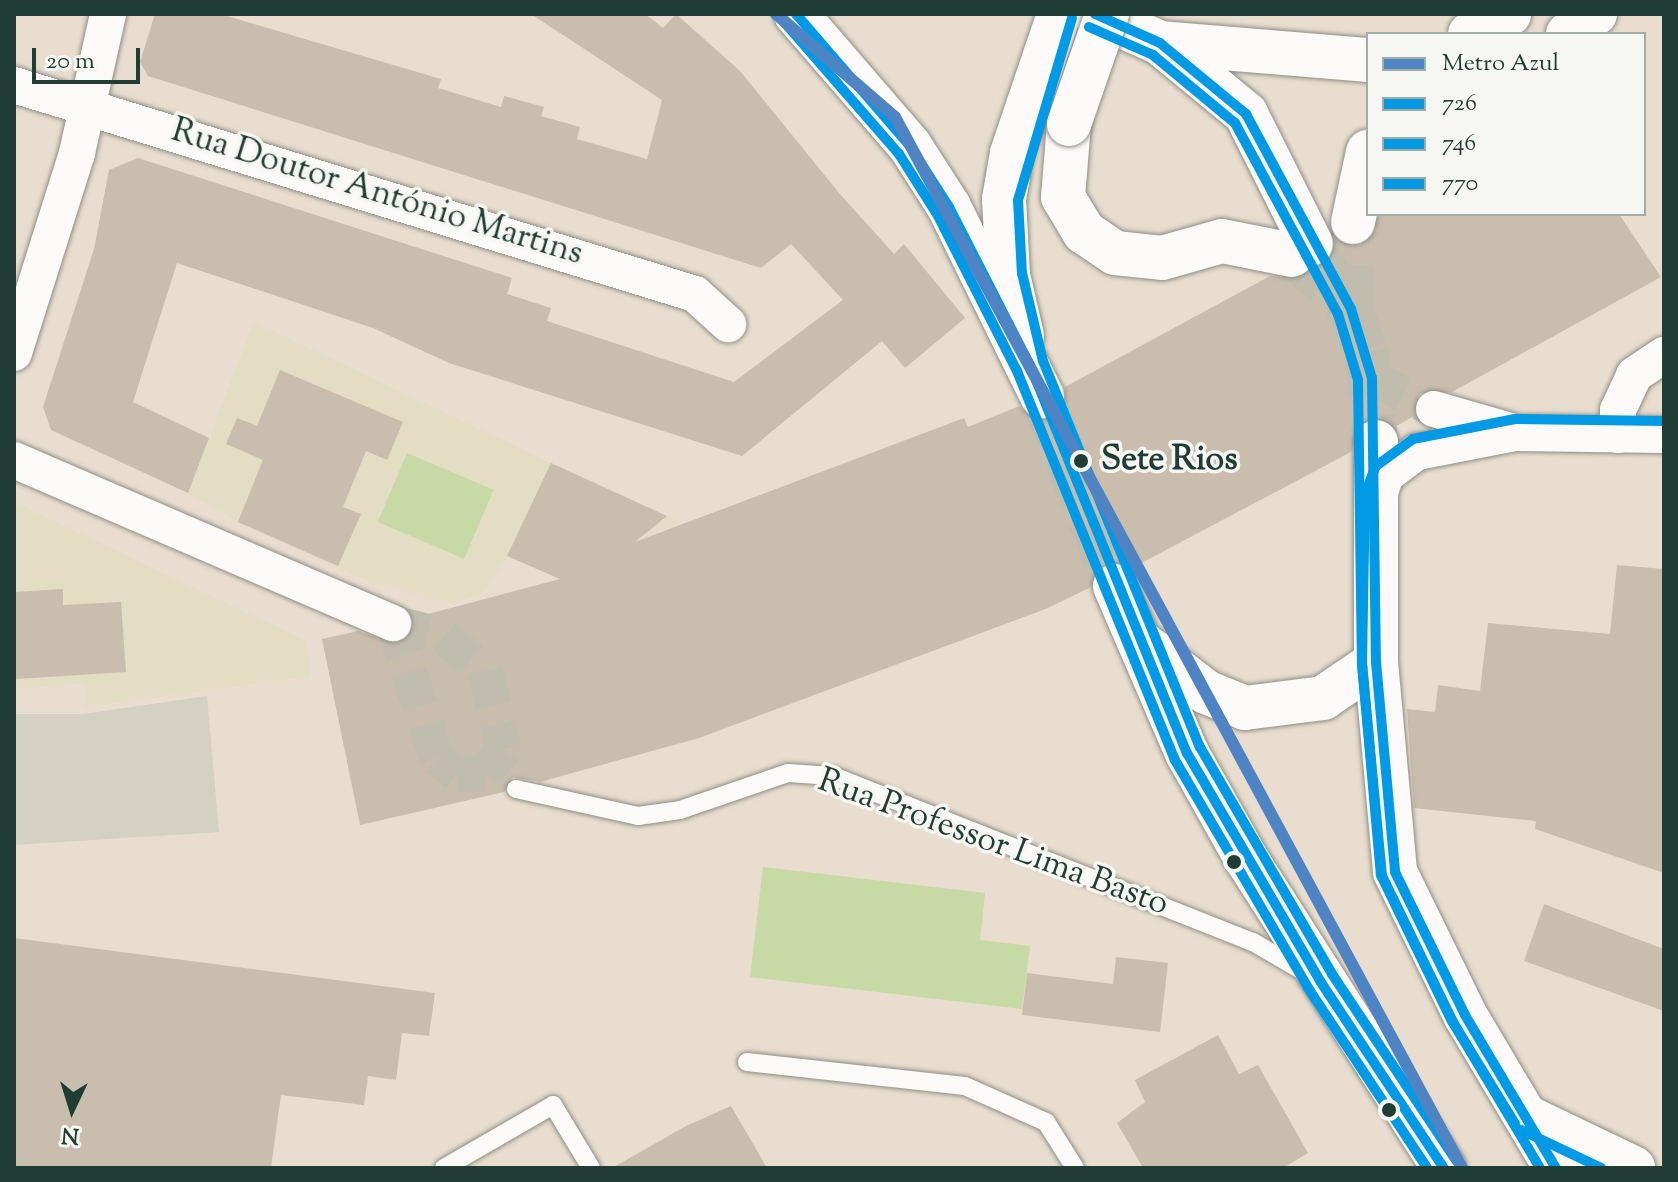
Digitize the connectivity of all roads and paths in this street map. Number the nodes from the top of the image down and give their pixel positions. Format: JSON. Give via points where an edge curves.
{"nodes":[{"id":1,"x":108,"y":14,"type":"edge"},
{"id":2,"x":796,"y":14,"type":"edge"},
{"id":3,"x":1059,"y":14,"type":"edge"},
{"id":4,"x":1095,"y":14,"type":"edge"},
{"id":5,"x":1107,"y":14,"type":"edge"},
{"id":6,"x":1509,"y":14,"type":"edge"},
{"id":7,"x":1595,"y":14,"type":"edge"},
{"id":8,"x":1474,"y":32,"type":"edge"},
{"id":9,"x":1571,"y":32,"type":"edge"},
{"id":10,"x":1160,"y":43,"type":"junction"},
{"id":11,"x":1366,"y":60,"type":"edge"},
{"id":12,"x":14,"y":85,"type":"edge"},
{"id":13,"x":86,"y":104,"type":"junction"},
{"id":14,"x":1366,"y":161,"type":"edge"},
{"id":15,"x":1353,"y":222,"type":"tunnel mouth"},
{"id":16,"x":728,"y":324,"type":"dead end"},
{"id":17,"x":14,"y":353,"type":"edge"},
{"id":18,"x":1664,"y":355,"type":"edge"},
{"id":19,"x":1434,"y":409,"type":"tunnel mouth"},
{"id":20,"x":1516,"y":433,"type":"junction"},
{"id":21,"x":1618,"y":435,"type":"junction"},
{"id":22,"x":1664,"y":435,"type":"edge"},
{"id":23,"x":1376,"y":442,"type":"tunnel mouth"},
{"id":24,"x":14,"y":460,"type":"edge"},
{"id":25,"x":1379,"y":496,"type":"junction"},
{"id":26,"x":1115,"y":586,"type":"tunnel mouth"},
{"id":27,"x":393,"y":623,"type":"tunnel mouth"},
{"id":28,"x":1141,"y":643,"type":"junction"},
{"id":29,"x":1376,"y":662,"type":"junction"},
{"id":30,"x":516,"y":789,"type":"dead end"},
{"id":31,"x":1320,"y":981,"type":"junction"},
{"id":32,"x":747,"y":1062,"type":"dead end"},
{"id":33,"x":1527,"y":1117,"type":"junction"},
{"id":34,"x":444,"y":1168,"type":"edge"},
{"id":35,"x":591,"y":1168,"type":"edge"},
{"id":36,"x":1075,"y":1168,"type":"edge"},
{"id":37,"x":1444,"y":1168,"type":"edge"},
{"id":38,"x":1556,"y":1168,"type":"edge"},
{"id":39,"x":1633,"y":1168,"type":"edge"}],
"edges":[{"from":1,"to":13,"type":"street"},
{"from":2,"to":3,"type":"main road","via":[[918,158],[1036,381],[1008,275],[1004,212],[1012,153]]},
{"from":4,"to":10,"type":"main road"},
{"from":5,"to":10,"type":"main road","bridge":true,"via":[[1069,124],[1063,197],[1084,232],[1115,253],[1162,258],[1222,241],[1301,250],[1246,114]]},
{"from":6,"to":8,"type":"main road"},
{"from":7,"to":9,"type":"main road"},
{"from":10,"to":11,"type":"main road"},
{"from":12,"to":13,"type":"street","name":"Rua Doutor António Martins"},
{"from":13,"to":16,"type":"street","name":"Rua Doutor António Martins","via":[[695,294]]},
{"from":13,"to":17,"type":"street"},
{"from":14,"to":15,"type":"main road"},
{"from":18,"to":21,"type":"street","via":[[1634,375],[1618,410]]},
{"from":19,"to":20,"type":"street"},
{"from":20,"to":21,"type":"street"},
{"from":20,"to":25,"type":"street","via":[[1417,452],[1386,475]]},
{"from":21,"to":22,"type":"street"},
{"from":23,"to":25,"type":"main road"},
{"from":24,"to":27,"type":"street"},
{"from":25,"to":29,"type":"main road"},
{"from":26,"to":28,"type":"main road"},
{"from":28,"to":29,"type":"main road","via":[[1206,692],[1245,708],[1323,698]]},
{"from":28,"to":31,"type":"main road","via":[[1187,753]]},
{"from":29,"to":33,"type":"main road","via":[[1395,872],[1465,1015]]},
{"from":30,"to":31,"type":"lane","name":"Rua Professor Lima Basto","via":[[638,816],[680,810],[788,773],[833,776],[1253,942]]},
{"from":31,"to":37,"type":"main road"},
{"from":32,"to":36,"type":"lane","via":[[965,1086],[1046,1122]]},
{"from":33,"to":38,"type":"main road"},
{"from":33,"to":39,"type":"main road"},
{"from":34,"to":35,"type":"lane","via":[[553,1105]]}]}
